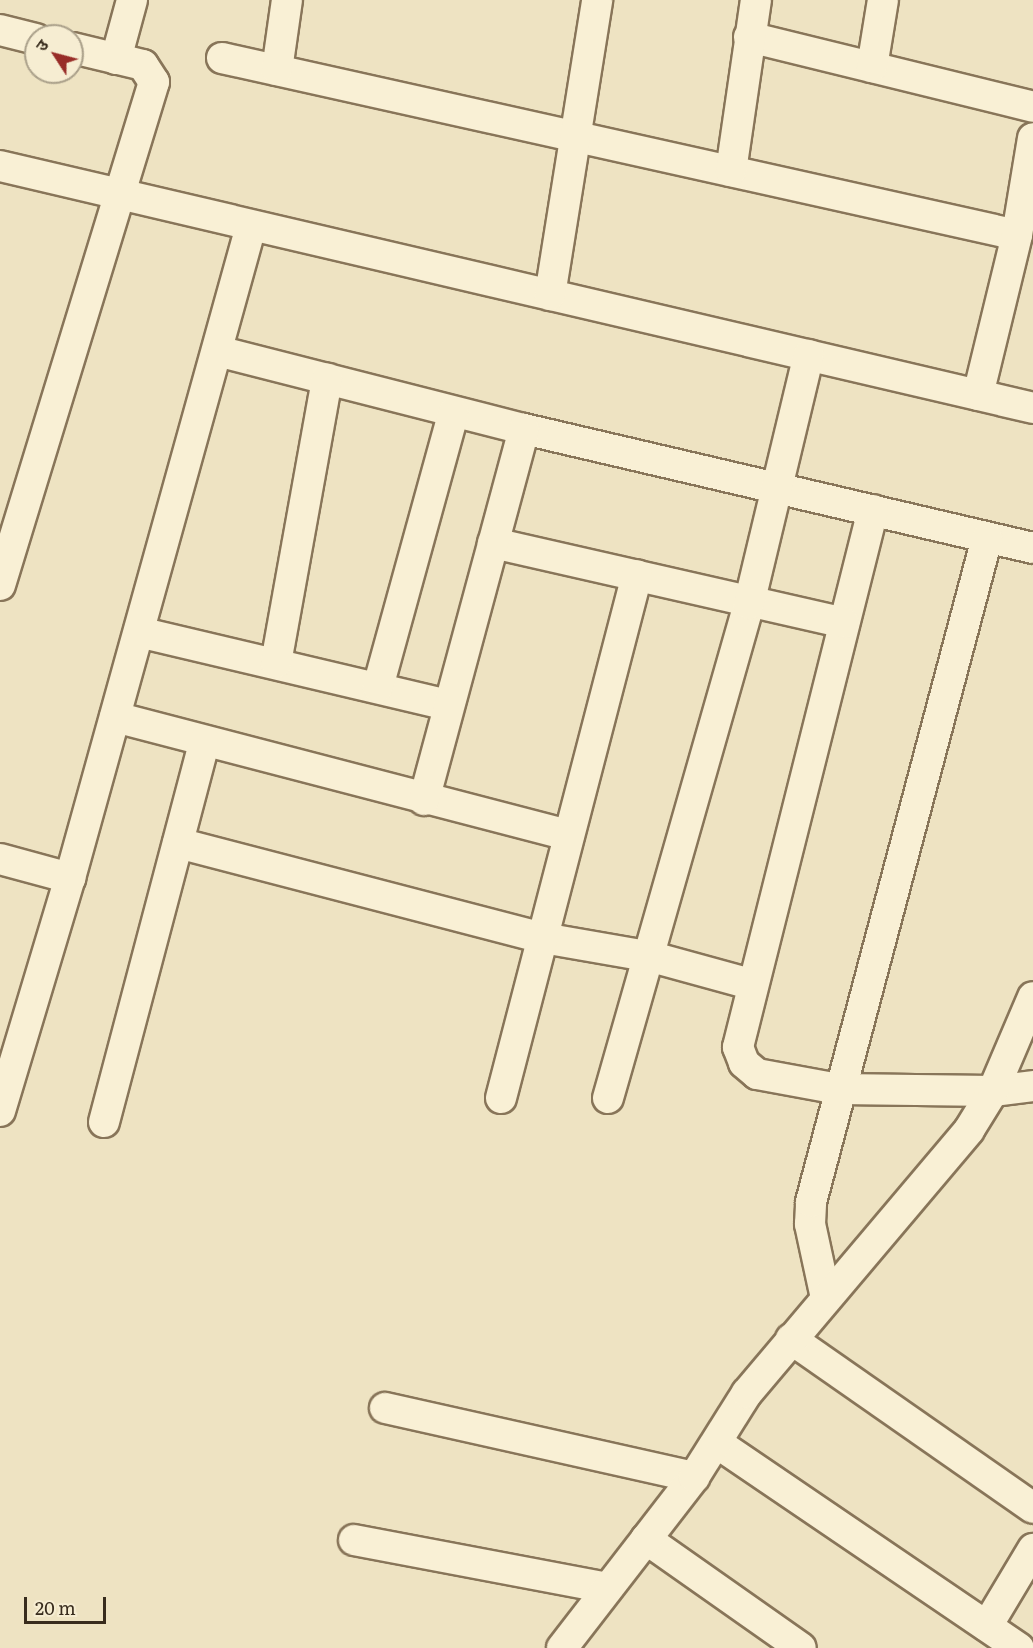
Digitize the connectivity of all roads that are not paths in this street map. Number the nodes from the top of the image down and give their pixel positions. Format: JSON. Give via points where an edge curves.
{"nodes":[{"id":1,"x":132,"y":0,"type":"edge"},
{"id":2,"x":287,"y":0,"type":"edge"},
{"id":3,"x":597,"y":0,"type":"edge"},
{"id":4,"x":756,"y":0,"type":"edge"},
{"id":5,"x":883,"y":0,"type":"edge"},
{"id":6,"x":0,"y":30,"type":"edge"},
{"id":7,"x":24,"y":36,"type":"edge"},
{"id":8,"x":749,"y":37,"type":"junction"},
{"id":9,"x":84,"y":51,"type":"edge"},
{"id":10,"x":222,"y":58,"type":"dead end"},
{"id":11,"x":116,"y":59,"type":"junction"},
{"id":12,"x":872,"y":67,"type":"junction"},
{"id":13,"x":277,"y":70,"type":"junction"},
{"id":14,"x":1033,"y":107,"type":"edge"},
{"id":15,"x":575,"y":138,"type":"junction"},
{"id":16,"x":1033,"y":138,"type":"edge"},
{"id":17,"x":0,"y":166,"type":"edge"},
{"id":18,"x":731,"y":171,"type":"junction"},
{"id":19,"x":118,"y":195,"type":"junction"},
{"id":20,"x":251,"y":226,"type":"junction"},
{"id":21,"x":1017,"y":235,"type":"junction"},
{"id":22,"x":550,"y":295,"type":"junction"},
{"id":23,"x":217,"y":351,"type":"junction"},
{"id":24,"x":809,"y":355,"type":"junction"},
{"id":25,"x":327,"y":379,"type":"junction"},
{"id":26,"x":978,"y":395,"type":"junction"},
{"id":27,"x":1033,"y":408,"type":"edge"},
{"id":28,"x":454,"y":412,"type":"junction"},
{"id":29,"x":524,"y":429,"type":"junction"},
{"id":30,"x":779,"y":488,"type":"junction"},
{"id":31,"x":873,"y":510,"type":"junction"},
{"id":32,"x":987,"y":538,"type":"junction"},
{"id":33,"x":493,"y":543,"type":"junction"},
{"id":34,"x":1033,"y":548,"type":"edge"},
{"id":35,"x":637,"y":575,"type":"junction"},
{"id":36,"x":0,"y":585,"type":"edge"},
{"id":37,"x":749,"y":604,"type":"junction"},
{"id":38,"x":844,"y":623,"type":"junction"},
{"id":39,"x":139,"y":632,"type":"junction"},
{"id":40,"x":276,"y":663,"type":"junction"},
{"id":41,"x":378,"y":687,"type":"junction"},
{"id":42,"x":449,"y":705,"type":"junction"},
{"id":43,"x":115,"y":717,"type":"junction"},
{"id":44,"x":205,"y":741,"type":"junction"},
{"id":45,"x":424,"y":800,"type":"junction"},
{"id":46,"x":569,"y":835,"type":"junction"},
{"id":47,"x":178,"y":843,"type":"junction"},
{"id":48,"x":0,"y":859,"type":"edge"},
{"id":49,"x":70,"y":878,"type":"junction"},
{"id":50,"x":543,"y":938,"type":"junction"},
{"id":51,"x":652,"y":957,"type":"junction"},
{"id":52,"x":751,"y":984,"type":"junction"},
{"id":53,"x":1033,"y":997,"type":"edge"},
{"id":54,"x":1033,"y":1086,"type":"edge"},
{"id":55,"x":839,"y":1089,"type":"junction"},
{"id":56,"x":993,"y":1091,"type":"junction"},
{"id":57,"x":501,"y":1098,"type":"dead end"},
{"id":58,"x":608,"y":1098,"type":"dead end"},
{"id":59,"x":0,"y":1111,"type":"edge"},
{"id":60,"x":104,"y":1122,"type":"dead end"},
{"id":61,"x":826,"y":1298,"type":"junction"},
{"id":62,"x":791,"y":1339,"type":"junction"},
{"id":63,"x":385,"y":1408,"type":"dead end"},
{"id":64,"x":717,"y":1443,"type":"junction"},
{"id":65,"x":694,"y":1477,"type":"junction"},
{"id":66,"x":1033,"y":1508,"type":"edge"},
{"id":67,"x":646,"y":1539,"type":"junction"},
{"id":68,"x":354,"y":1540,"type":"dead end"},
{"id":69,"x":1033,"y":1549,"type":"edge"},
{"id":70,"x":608,"y":1588,"type":"junction"},
{"id":71,"x":987,"y":1626,"type":"junction"},
{"id":72,"x":562,"y":1648,"type":"edge"},
{"id":73,"x":801,"y":1648,"type":"edge"},
{"id":74,"x":1019,"y":1648,"type":"edge"}],
"edges":[{"from":1,"to":11,"type":"street"},
{"from":2,"to":13,"type":"street"},
{"from":3,"to":15,"type":"street"},
{"from":4,"to":8,"type":"street"},
{"from":5,"to":12,"type":"street"},
{"from":6,"to":7,"type":"street"},
{"from":8,"to":12,"type":"street"},
{"from":8,"to":18,"type":"street"},
{"from":9,"to":11,"type":"street"},
{"from":10,"to":13,"type":"street"},
{"from":11,"to":19,"type":"street","via":[[143,65],[154,82]]},
{"from":12,"to":14,"type":"street"},
{"from":13,"to":15,"type":"street"},
{"from":15,"to":18,"type":"street"},
{"from":15,"to":22,"type":"street"},
{"from":16,"to":21,"type":"street"},
{"from":17,"to":19,"type":"street"},
{"from":18,"to":21,"type":"street"},
{"from":19,"to":20,"type":"street"},
{"from":19,"to":36,"type":"street"},
{"from":20,"to":22,"type":"street"},
{"from":20,"to":23,"type":"street"},
{"from":21,"to":26,"type":"street"},
{"from":22,"to":24,"type":"street"},
{"from":23,"to":25,"type":"street"},
{"from":23,"to":39,"type":"street"},
{"from":24,"to":26,"type":"street"},
{"from":24,"to":30,"type":"street"},
{"from":25,"to":28,"type":"street"},
{"from":25,"to":40,"type":"street"},
{"from":26,"to":27,"type":"street"},
{"from":28,"to":29,"type":"street"},
{"from":28,"to":41,"type":"street"},
{"from":29,"to":30,"type":"street"},
{"from":29,"to":33,"type":"street"},
{"from":30,"to":31,"type":"street"},
{"from":30,"to":37,"type":"street"},
{"from":31,"to":32,"type":"street"},
{"from":31,"to":38,"type":"street"},
{"from":32,"to":34,"type":"street"},
{"from":32,"to":55,"type":"street"},
{"from":33,"to":35,"type":"street"},
{"from":33,"to":42,"type":"street"},
{"from":35,"to":37,"type":"street"},
{"from":35,"to":46,"type":"street"},
{"from":37,"to":38,"type":"street"},
{"from":37,"to":51,"type":"street"},
{"from":38,"to":52,"type":"street"},
{"from":39,"to":40,"type":"street"},
{"from":39,"to":43,"type":"street"},
{"from":40,"to":41,"type":"street"},
{"from":41,"to":42,"type":"street"},
{"from":42,"to":45,"type":"street"},
{"from":43,"to":44,"type":"street"},
{"from":43,"to":49,"type":"street"},
{"from":44,"to":45,"type":"street"},
{"from":44,"to":47,"type":"street"},
{"from":45,"to":46,"type":"street"},
{"from":46,"to":50,"type":"street"},
{"from":47,"to":50,"type":"street"},
{"from":47,"to":60,"type":"street"},
{"from":48,"to":49,"type":"street"},
{"from":49,"to":59,"type":"street"},
{"from":50,"to":51,"type":"street"},
{"from":50,"to":57,"type":"street"},
{"from":51,"to":52,"type":"street"},
{"from":51,"to":58,"type":"street"},
{"from":52,"to":55,"type":"street","via":[[738,1047],[744,1063],[757,1074]]},
{"from":53,"to":56,"type":"street"},
{"from":54,"to":56,"type":"street"},
{"from":55,"to":56,"type":"street"},
{"from":55,"to":61,"type":"street","via":[[811,1202],[810,1224]]},
{"from":56,"to":61,"type":"street","via":[[969,1130]]},
{"from":61,"to":62,"type":"street"},
{"from":62,"to":64,"type":"street","via":[[747,1393]]},
{"from":62,"to":66,"type":"street"},
{"from":63,"to":65,"type":"street"},
{"from":64,"to":65,"type":"street"},
{"from":64,"to":71,"type":"street"},
{"from":65,"to":67,"type":"street"},
{"from":67,"to":70,"type":"street"},
{"from":67,"to":73,"type":"street"},
{"from":68,"to":70,"type":"street"},
{"from":69,"to":71,"type":"street"},
{"from":70,"to":72,"type":"street"},
{"from":71,"to":74,"type":"street"}]}
